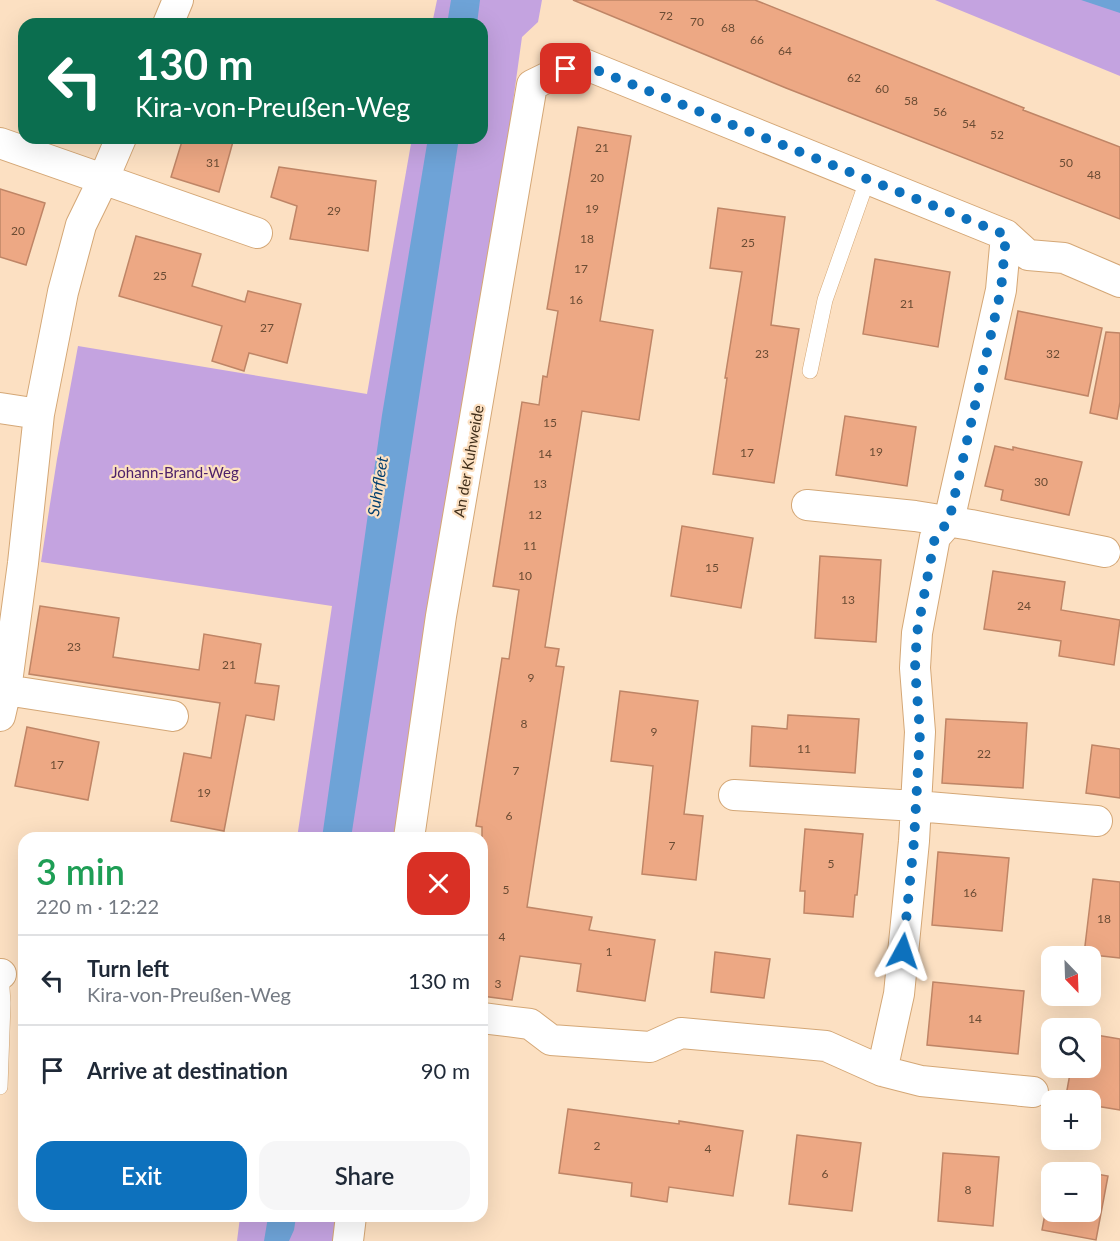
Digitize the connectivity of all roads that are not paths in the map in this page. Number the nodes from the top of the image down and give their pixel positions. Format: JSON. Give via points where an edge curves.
{"nodes":[{"id":1,"x":178,"y":0,"type":"edge"},
{"id":2,"x":170,"y":18,"type":"edge"},
{"id":3,"x":0,"y":143,"type":"edge"},
{"id":4,"x":118,"y":144,"type":"edge"},
{"id":5,"x":868,"y":178,"type":"junction"},
{"id":6,"x":103,"y":180,"type":"junction"},
{"id":7,"x":257,"y":233,"type":"dead end"},
{"id":8,"x":1006,"y":235,"type":"junction"},
{"id":9,"x":1120,"y":282,"type":"edge"},
{"id":10,"x":810,"y":371,"type":"dead end"},
{"id":11,"x":0,"y":408,"type":"edge"},
{"id":12,"x":39,"y":414,"type":"junction"},
{"id":13,"x":807,"y":505,"type":"dead end"},
{"id":14,"x":949,"y":521,"type":"junction"},
{"id":15,"x":1105,"y":552,"type":"dead end"},
{"id":16,"x":3,"y":703,"type":"edge"},
{"id":17,"x":173,"y":716,"type":"dead end"},
{"id":18,"x":734,"y":795,"type":"dead end"},
{"id":19,"x":916,"y":806,"type":"junction"},
{"id":20,"x":1097,"y":821,"type":"dead end"},
{"id":21,"x":410,"y":832,"type":"edge"},
{"id":22,"x":1,"y":974,"type":"edge"},
{"id":23,"x":488,"y":1019,"type":"edge"},
{"id":24,"x":882,"y":1071,"type":"junction"},
{"id":25,"x":0,"y":1087,"type":"edge"},
{"id":26,"x":1034,"y":1092,"type":"dead end"},
{"id":27,"x":350,"y":1222,"type":"edge"},
{"id":28,"x":348,"y":1241,"type":"edge"}],
"edges":[{"from":1,"to":2,"type":"street"},
{"from":3,"to":6,"type":"street"},
{"from":4,"to":6,"type":"street"},
{"from":5,"to":8,"type":"street"},
{"from":5,"to":10,"type":"lane","via":[[825,300]]},
{"from":5,"to":21,"type":"street","name":"An der Kuhweide","via":[[579,63],[532,85],[441,616]]},
{"from":6,"to":7,"type":"street"},
{"from":6,"to":12,"type":"street","via":[[81,225],[63,292]]},
{"from":8,"to":9,"type":"street","via":[[1028,255],[1064,258]]},
{"from":8,"to":14,"type":"street","via":[[1001,290]]},
{"from":11,"to":12,"type":"street"},
{"from":12,"to":16,"type":"street"},
{"from":13,"to":14,"type":"street"},
{"from":14,"to":15,"type":"street"},
{"from":14,"to":19,"type":"street","via":[[935,537],[917,633],[915,668],[920,732]]},
{"from":16,"to":17,"type":"street"},
{"from":18,"to":19,"type":"street"},
{"from":19,"to":20,"type":"street"},
{"from":19,"to":24,"type":"street","via":[[899,994]]},
{"from":22,"to":25,"type":"lane"},
{"from":23,"to":24,"type":"street","via":[[530,1024],[551,1040],[650,1047],[681,1034],[826,1046]]},
{"from":24,"to":26,"type":"street","via":[[921,1081]]},
{"from":27,"to":28,"type":"street"}]}
